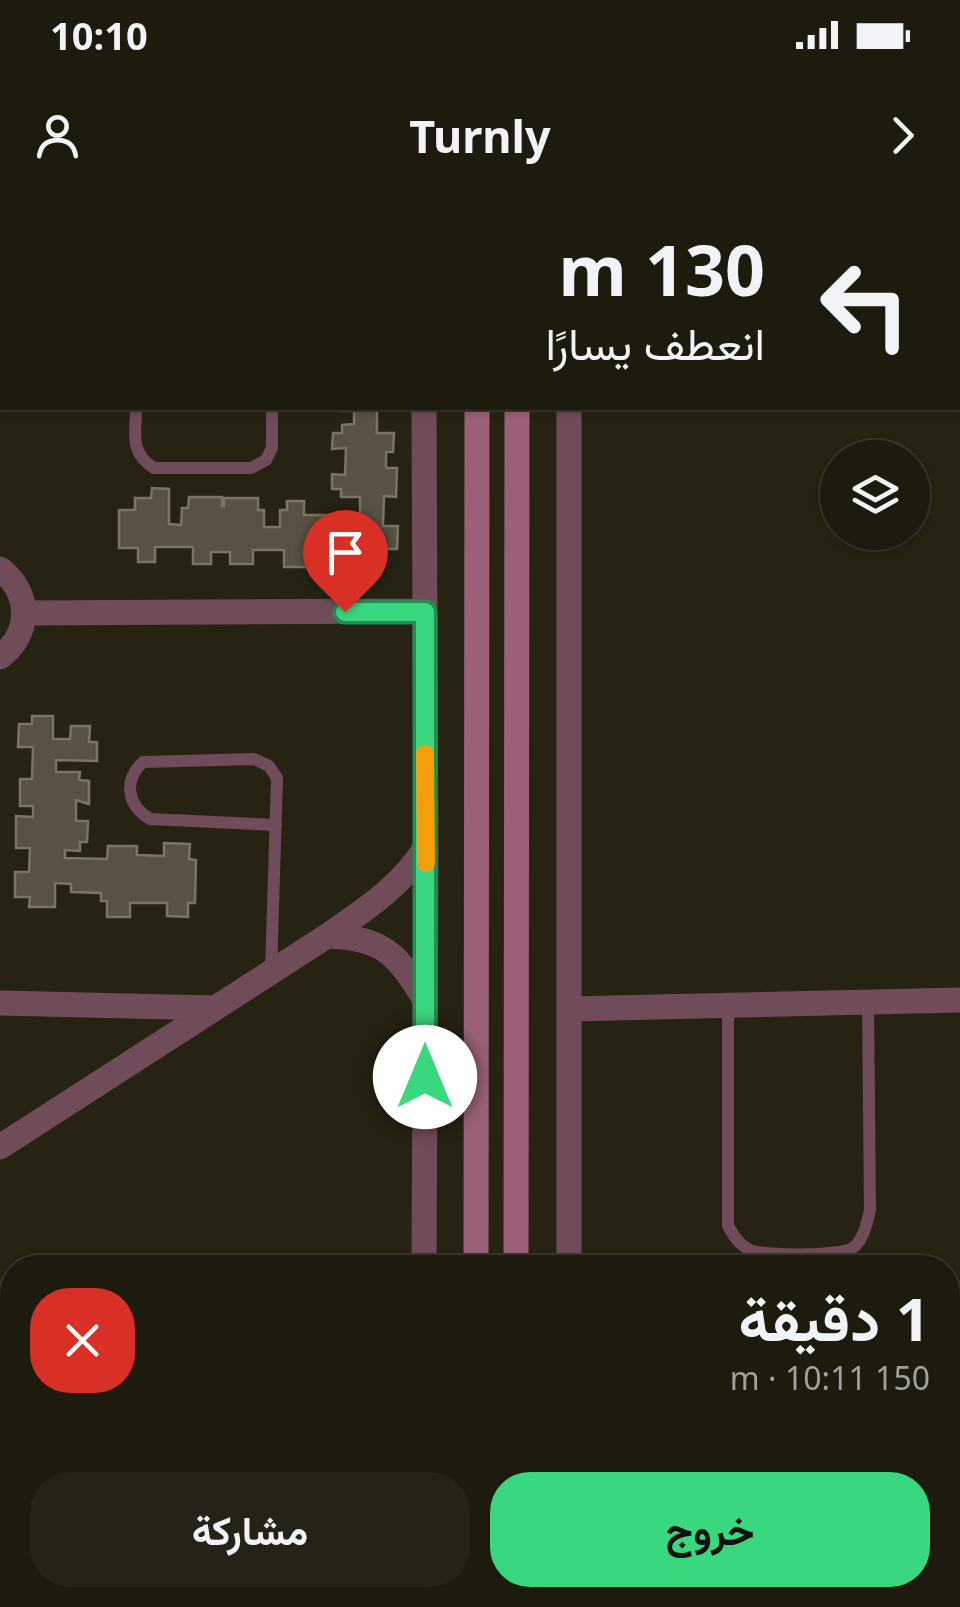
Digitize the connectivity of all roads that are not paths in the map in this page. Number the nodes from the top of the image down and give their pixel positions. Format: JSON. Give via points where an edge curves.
{"nodes":[{"id":1,"x":136,"y":410,"type":"edge"},
{"id":2,"x":272,"y":410,"type":"edge"},
{"id":3,"x":424,"y":410,"type":"edge"},
{"id":4,"x":476,"y":410,"type":"edge"},
{"id":5,"x":516,"y":410,"type":"edge"},
{"id":6,"x":569,"y":410,"type":"edge"},
{"id":7,"x":0,"y":569,"type":"edge"},
{"id":8,"x":425,"y":612,"type":"junction"},
{"id":9,"x":25,"y":613,"type":"junction"},
{"id":10,"x":0,"y":658,"type":"edge"},
{"id":11,"x":276,"y":825,"type":"junction"},
{"id":12,"x":426,"y":848,"type":"junction"},
{"id":13,"x":327,"y":936,"type":"junction"},
{"id":14,"x":271,"y":972,"type":"junction"},
{"id":15,"x":425,"y":1000,"type":"junction"},
{"id":16,"x":960,"y":1000,"type":"edge"},
{"id":17,"x":868,"y":1002,"type":"junction"},
{"id":18,"x":0,"y":1003,"type":"edge"},
{"id":19,"x":728,"y":1004,"type":"junction"},
{"id":20,"x":215,"y":1008,"type":"junction"},
{"id":21,"x":569,"y":1009,"type":"junction"},
{"id":22,"x":0,"y":1146,"type":"edge"},
{"id":23,"x":424,"y":1255,"type":"edge"},
{"id":24,"x":476,"y":1255,"type":"edge"},
{"id":25,"x":516,"y":1255,"type":"edge"},
{"id":26,"x":569,"y":1255,"type":"edge"}],
"edges":[{"from":1,"to":2,"type":"lane","via":[[136,449],[154,468],[251,468],[272,448]]},
{"from":3,"to":8,"type":"street"},
{"from":4,"to":24,"type":"street"},
{"from":5,"to":25,"type":"street"},
{"from":6,"to":21,"type":"street"},
{"from":7,"to":9,"type":"street","via":[[15,582]]},
{"from":8,"to":9,"type":"street"},
{"from":8,"to":12,"type":"street"},
{"from":9,"to":10,"type":"street","via":[[22,630]]},
{"from":11,"to":11,"type":"lane","via":[[277,778],[254,759],[143,762],[133,772],[132,802],[150,819]]},
{"from":11,"to":14,"type":"lane"},
{"from":12,"to":13,"type":"street","via":[[391,890]]},
{"from":12,"to":15,"type":"street"},
{"from":13,"to":14,"type":"street"},
{"from":13,"to":15,"type":"street","via":[[356,937],[388,950]]},
{"from":14,"to":20,"type":"street"},
{"from":15,"to":23,"type":"street"},
{"from":16,"to":17,"type":"street"},
{"from":17,"to":19,"type":"street"},
{"from":17,"to":19,"type":"lane","via":[[870,1210],[865,1232],[842,1252],[750,1250],[728,1226]]},
{"from":18,"to":20,"type":"street"},
{"from":19,"to":21,"type":"street"},
{"from":20,"to":22,"type":"street"},
{"from":21,"to":26,"type":"street"}]}
